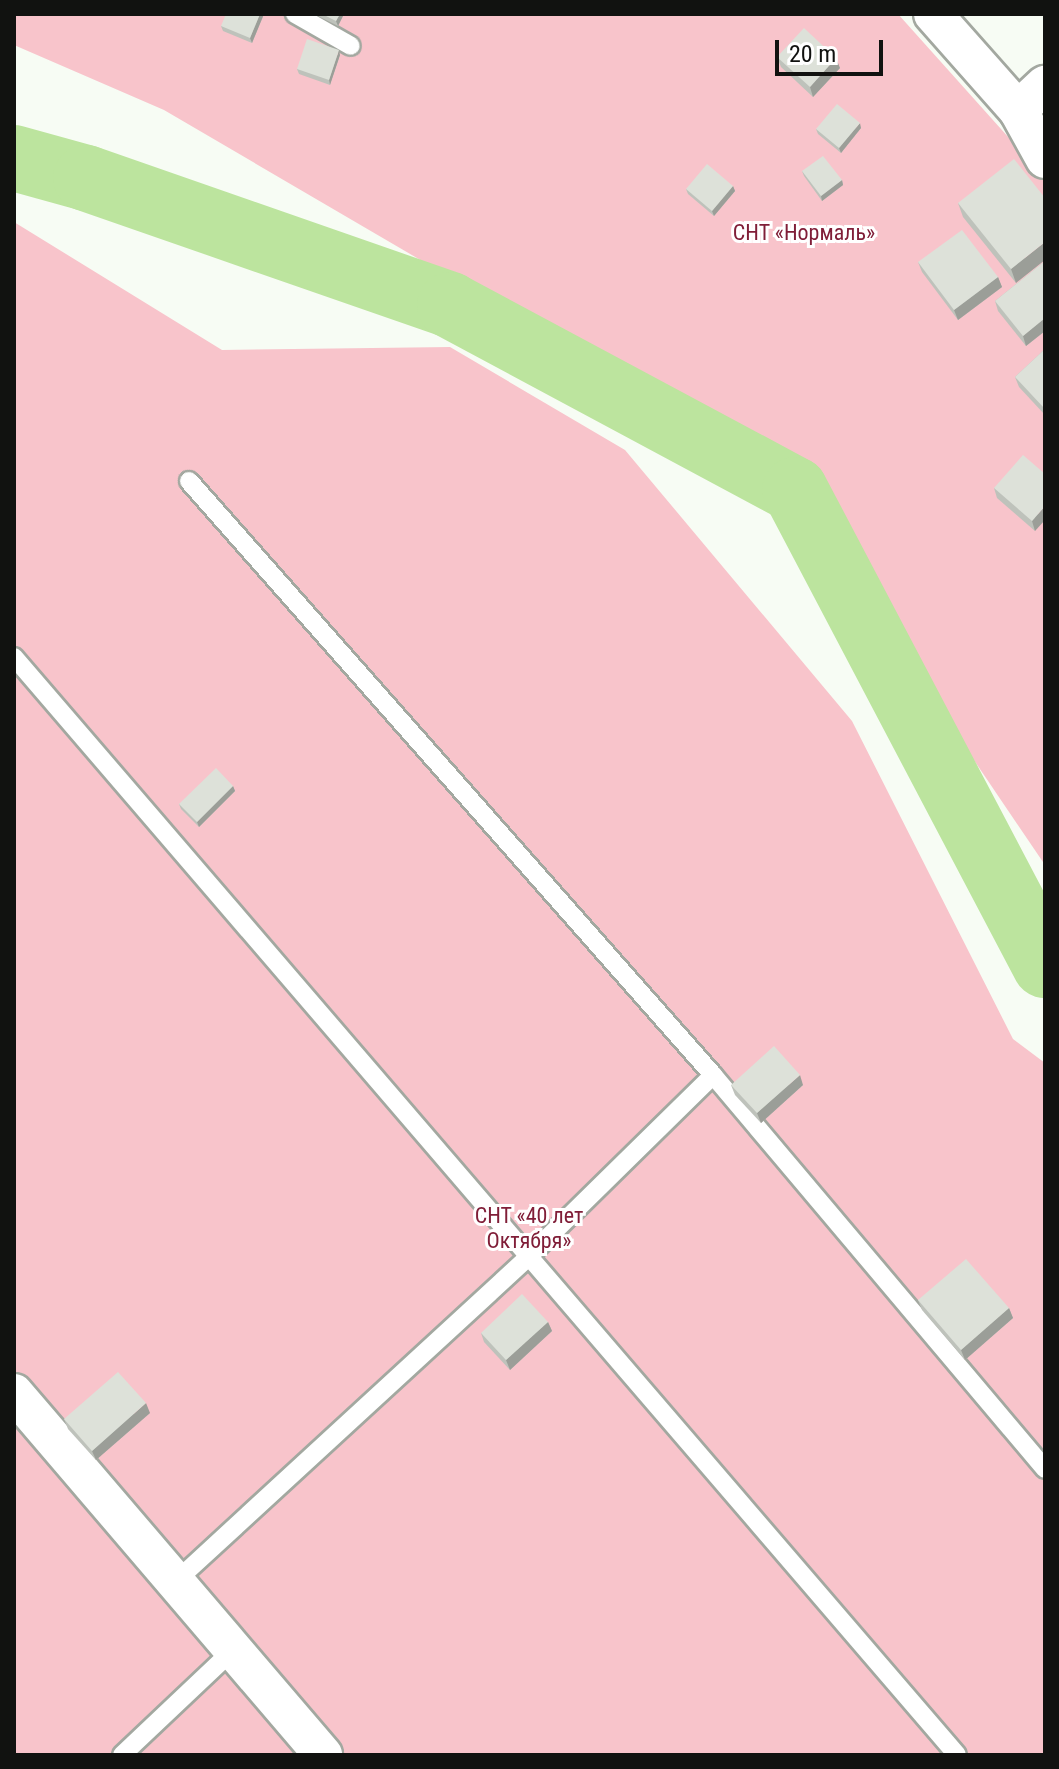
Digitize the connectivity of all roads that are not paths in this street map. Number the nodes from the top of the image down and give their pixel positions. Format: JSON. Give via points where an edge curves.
{"nodes":[{"id":1,"x":295,"y":14,"type":"edge"},
{"id":2,"x":933,"y":14,"type":"edge"},
{"id":3,"x":351,"y":46,"type":"dead end"},
{"id":4,"x":1031,"y":98,"type":"edge"},
{"id":5,"x":1045,"y":159,"type":"edge"},
{"id":6,"x":189,"y":481,"type":"dead end"},
{"id":7,"x":14,"y":657,"type":"edge"},
{"id":8,"x":713,"y":1075,"type":"junction"},
{"id":9,"x":527,"y":1258,"type":"junction"},
{"id":10,"x":14,"y":1393,"type":"edge"},
{"id":11,"x":1045,"y":1469,"type":"edge"},
{"id":12,"x":175,"y":1582,"type":"junction"},
{"id":13,"x":233,"y":1650,"type":"junction"},
{"id":14,"x":122,"y":1755,"type":"edge"},
{"id":15,"x":323,"y":1755,"type":"edge"},
{"id":16,"x":957,"y":1755,"type":"edge"}],
"edges":[{"from":1,"to":3,"type":"lane"},
{"from":2,"to":4,"type":"street"},
{"from":4,"to":5,"type":"street"},
{"from":6,"to":8,"type":"lane"},
{"from":7,"to":9,"type":"lane"},
{"from":8,"to":9,"type":"lane"},
{"from":8,"to":11,"type":"lane"},
{"from":9,"to":12,"type":"lane"},
{"from":9,"to":16,"type":"lane"},
{"from":10,"to":12,"type":"street"},
{"from":12,"to":13,"type":"street"},
{"from":13,"to":14,"type":"lane"},
{"from":13,"to":15,"type":"street"}]}
